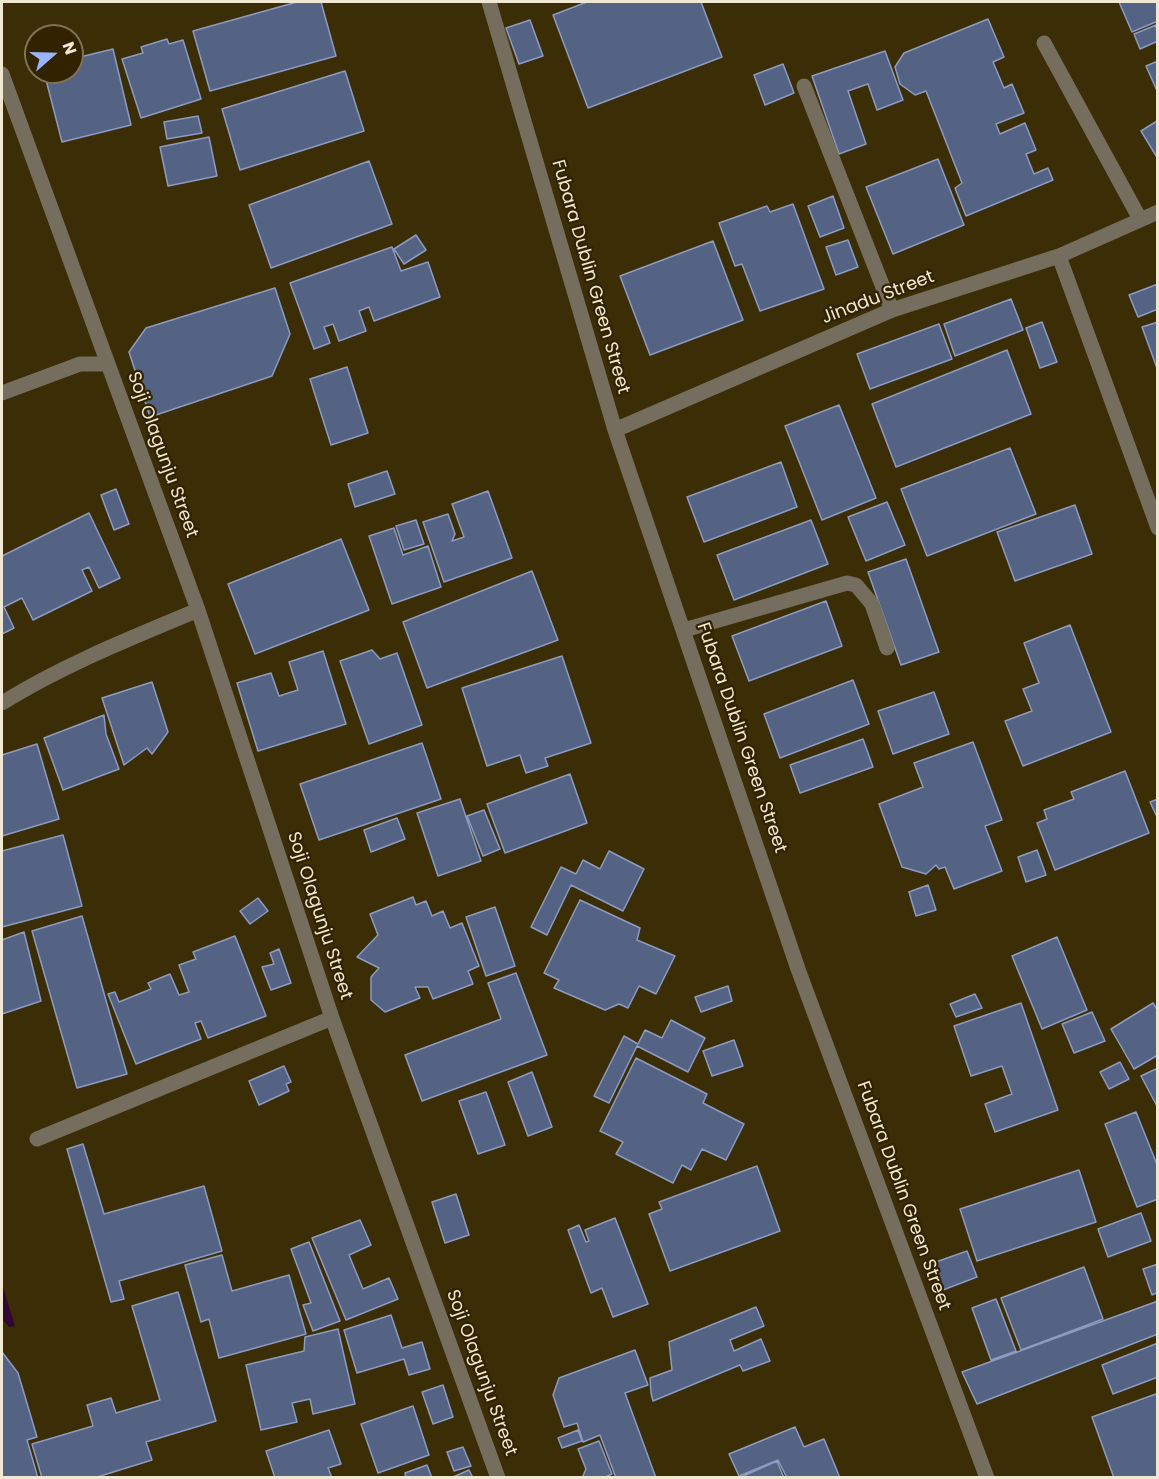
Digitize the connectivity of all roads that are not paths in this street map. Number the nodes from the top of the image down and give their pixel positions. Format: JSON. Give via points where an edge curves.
{"nodes":[{"id":1,"x":489,"y":2,"type":"edge"},
{"id":2,"x":1044,"y":43,"type":"dead end"},
{"id":3,"x":2,"y":74,"type":"edge"},
{"id":4,"x":804,"y":86,"type":"dead end"},
{"id":5,"x":1158,"y":212,"type":"edge"},
{"id":6,"x":1140,"y":219,"type":"junction"},
{"id":7,"x":1059,"y":256,"type":"junction"},
{"id":8,"x":892,"y":310,"type":"junction"},
{"id":9,"x":108,"y":364,"type":"junction"},
{"id":10,"x":2,"y":393,"type":"edge"},
{"id":11,"x":615,"y":430,"type":"junction"},
{"id":12,"x":1158,"y":528,"type":"edge"},
{"id":13,"x":198,"y":610,"type":"junction"},
{"id":14,"x":684,"y":630,"type":"junction"},
{"id":15,"x":887,"y":648,"type":"dead end"},
{"id":16,"x":2,"y":703,"type":"edge"},
{"id":17,"x":332,"y":1018,"type":"junction"},
{"id":18,"x":37,"y":1138,"type":"dead end"},
{"id":19,"x":498,"y":1478,"type":"edge"},
{"id":20,"x":987,"y":1478,"type":"edge"}],
"edges":[{"from":1,"to":11,"type":"street","name":"Fubara Dublin Green Street"},
{"from":2,"to":6,"type":"street"},
{"from":3,"to":9,"type":"street","name":"Soji Olagunju Street"},
{"from":4,"to":8,"type":"street"},
{"from":5,"to":6,"type":"street","name":"Jinadu Street"},
{"from":6,"to":7,"type":"street","name":"Jinadu Street"},
{"from":7,"to":8,"type":"street","name":"Jinadu Street"},
{"from":7,"to":12,"type":"street"},
{"from":8,"to":11,"type":"street","name":"Jinadu Street"},
{"from":9,"to":10,"type":"street","via":[[80,364]]},
{"from":9,"to":13,"type":"street","name":"Soji Olagunju Street"},
{"from":11,"to":14,"type":"street","name":"Fubara Dublin Green Street"},
{"from":13,"to":16,"type":"street","via":[[111,646]]},
{"from":13,"to":17,"type":"street","name":"Soji Olagunju Street"},
{"from":14,"to":15,"type":"street","via":[[848,583],[856,585],[872,604]]},
{"from":14,"to":20,"type":"street","name":"Fubara Dublin Green Street","via":[[798,969]]},
{"from":17,"to":18,"type":"street"},
{"from":17,"to":19,"type":"street","name":"Soji Olagunju Street"}]}
